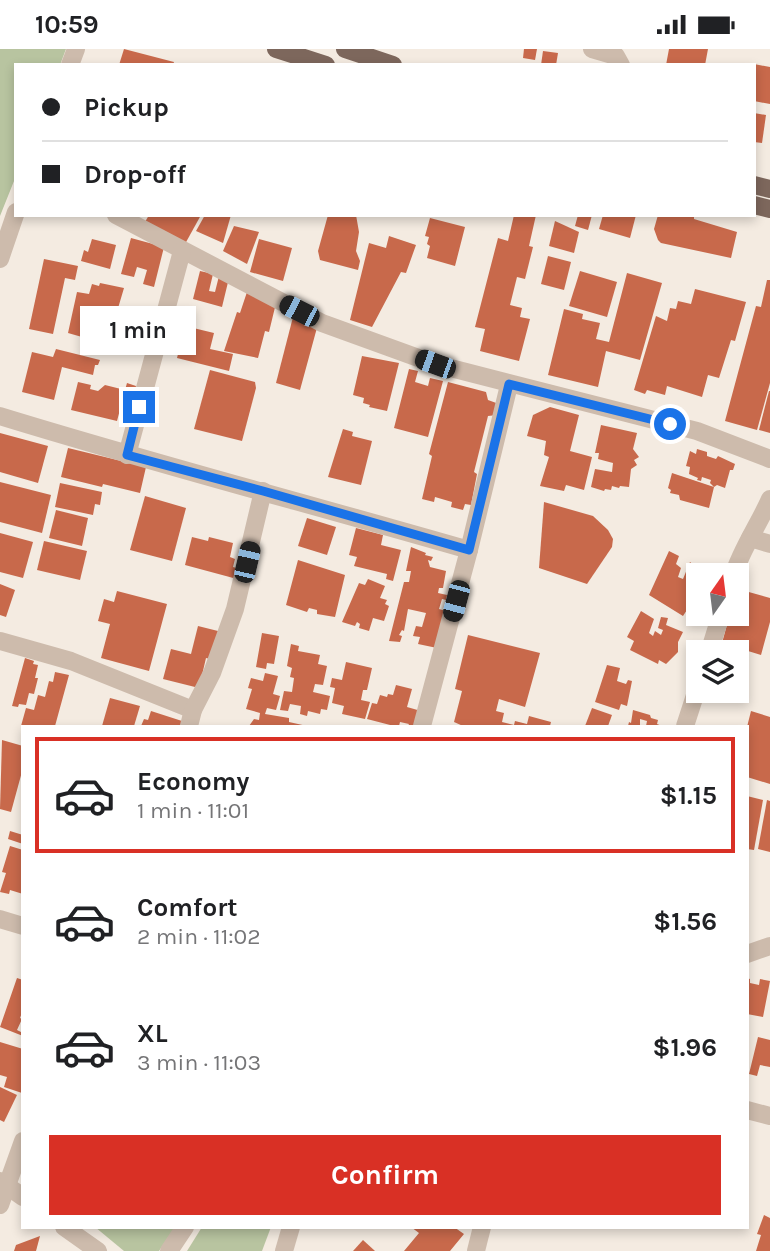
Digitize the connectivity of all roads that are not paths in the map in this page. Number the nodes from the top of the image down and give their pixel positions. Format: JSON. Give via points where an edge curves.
{"nodes":[{"id":1,"x":276,"y":49,"type":"edge"},
{"id":2,"x":345,"y":49,"type":"edge"},
{"id":3,"x":592,"y":49,"type":"edge"},
{"id":4,"x":320,"y":63,"type":"edge"},
{"id":5,"x":387,"y":63,"type":"edge"},
{"id":6,"x":620,"y":63,"type":"edge"},
{"id":7,"x":14,"y":217,"type":"edge"},
{"id":8,"x":120,"y":217,"type":"edge"},
{"id":9,"x":182,"y":251,"type":"junction"},
{"id":10,"x":0,"y":259,"type":"edge"},
{"id":11,"x":509,"y":384,"type":"junction"},
{"id":12,"x":0,"y":416,"type":"edge"},
{"id":13,"x":127,"y":455,"type":"junction"},
{"id":14,"x":770,"y":459,"type":"edge"},
{"id":15,"x":263,"y":491,"type":"junction"},
{"id":16,"x":770,"y":499,"type":"edge"},
{"id":17,"x":750,"y":538,"type":"junction"},
{"id":18,"x":770,"y":544,"type":"edge"},
{"id":19,"x":469,"y":550,"type":"junction"},
{"id":20,"x":737,"y":563,"type":"edge"},
{"id":21,"x":0,"y":641,"type":"edge"},
{"id":22,"x":692,"y":703,"type":"edge"},
{"id":23,"x":191,"y":718,"type":"edge"},
{"id":24,"x":422,"y":725,"type":"edge"},
{"id":25,"x":685,"y":725,"type":"edge"},
{"id":26,"x":0,"y":919,"type":"edge"},
{"id":27,"x":21,"y":925,"type":"edge"},
{"id":28,"x":770,"y":946,"type":"edge"},
{"id":29,"x":749,"y":953,"type":"edge"},
{"id":30,"x":749,"y":1111,"type":"edge"},
{"id":31,"x":770,"y":1116,"type":"edge"},
{"id":32,"x":21,"y":1145,"type":"edge"},
{"id":33,"x":3,"y":1183,"type":"edge"},
{"id":34,"x":21,"y":1196,"type":"edge"},
{"id":35,"x":0,"y":1205,"type":"edge"},
{"id":36,"x":67,"y":1229,"type":"edge"},
{"id":37,"x":184,"y":1229,"type":"edge"},
{"id":38,"x":290,"y":1229,"type":"edge"},
{"id":39,"x":482,"y":1229,"type":"edge"},
{"id":40,"x":98,"y":1251,"type":"edge"},
{"id":41,"x":169,"y":1251,"type":"edge"},
{"id":42,"x":284,"y":1251,"type":"edge"},
{"id":43,"x":476,"y":1251,"type":"edge"}],
"edges":[{"from":1,"to":4,"type":"main road"},
{"from":2,"to":5,"type":"main road"},
{"from":3,"to":6,"type":"street","via":[[616,55]]},
{"from":7,"to":10,"type":"street"},
{"from":8,"to":9,"type":"street"},
{"from":9,"to":11,"type":"street","via":[[322,323],[435,364]]},
{"from":9,"to":13,"type":"street"},
{"from":11,"to":14,"type":"street","via":[[697,431]]},
{"from":11,"to":19,"type":"street"},
{"from":12,"to":13,"type":"street"},
{"from":13,"to":15,"type":"street"},
{"from":15,"to":19,"type":"street"},
{"from":15,"to":23,"type":"street","via":[[235,609]]},
{"from":16,"to":17,"type":"street"},
{"from":17,"to":18,"type":"street"},
{"from":17,"to":20,"type":"street"},
{"from":19,"to":24,"type":"street"},
{"from":21,"to":23,"type":"street","via":[[71,661]]},
{"from":22,"to":25,"type":"street"},
{"from":26,"to":27,"type":"street"},
{"from":28,"to":29,"type":"street"},
{"from":30,"to":31,"type":"street"},
{"from":32,"to":33,"type":"street"},
{"from":33,"to":34,"type":"street"},
{"from":33,"to":35,"type":"street"},
{"from":36,"to":40,"type":"street"},
{"from":37,"to":41,"type":"street"},
{"from":38,"to":42,"type":"street"},
{"from":39,"to":43,"type":"street"}]}
